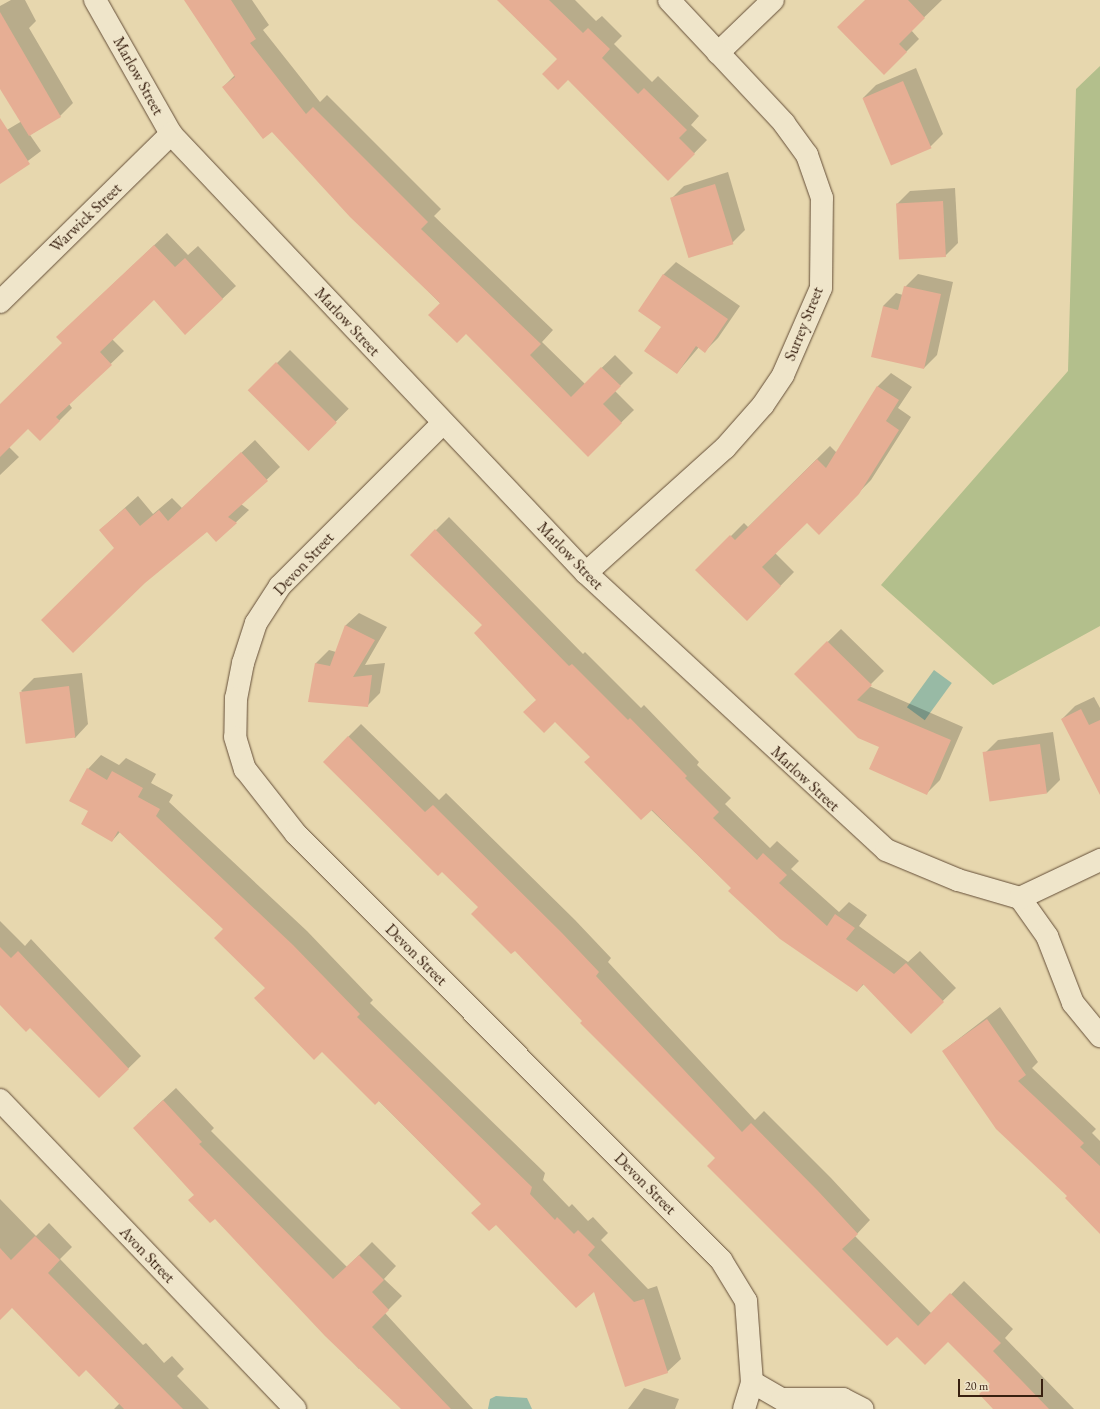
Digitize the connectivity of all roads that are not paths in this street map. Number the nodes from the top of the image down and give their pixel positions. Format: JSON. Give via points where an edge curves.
{"nodes":[{"id":1,"x":95,"y":0,"type":"edge"},
{"id":2,"x":669,"y":0,"type":"edge"},
{"id":3,"x":773,"y":0,"type":"edge"},
{"id":4,"x":718,"y":53,"type":"junction"},
{"id":5,"x":171,"y":134,"type":"junction"},
{"id":6,"x":0,"y":302,"type":"edge"},
{"id":7,"x":442,"y":423,"type":"junction"},
{"id":8,"x":586,"y":573,"type":"junction"},
{"id":9,"x":1100,"y":860,"type":"edge"},
{"id":10,"x":1020,"y":898,"type":"junction"},
{"id":11,"x":1100,"y":1036,"type":"edge"},
{"id":12,"x":0,"y":1100,"type":"edge"},
{"id":13,"x":752,"y":1382,"type":"junction"},
{"id":14,"x":295,"y":1409,"type":"edge"},
{"id":15,"x":744,"y":1409,"type":"edge"},
{"id":16,"x":863,"y":1409,"type":"edge"}],
"edges":[{"from":1,"to":5,"type":"street","name":"Marlow Street"},
{"from":2,"to":4,"type":"street","name":"Surrey Street"},
{"from":3,"to":4,"type":"street"},
{"from":4,"to":8,"type":"street","name":"Surrey Street","via":[[784,123],[807,155],[822,198],[821,288],[783,375],[763,405],[725,448]]},
{"from":5,"to":6,"type":"street","name":"Warwick Street"},
{"from":5,"to":7,"type":"street","name":"Marlow Street"},
{"from":7,"to":8,"type":"street","name":"Marlow Street"},
{"from":7,"to":13,"type":"street","name":"Devon Street","via":[[280,586],[256,623],[243,663],[236,698],[235,737],[245,769],[296,834],[720,1260],[746,1301]]},
{"from":8,"to":10,"type":"street","name":"Marlow Street","via":[[886,850],[958,880]]},
{"from":9,"to":10,"type":"street"},
{"from":10,"to":11,"type":"street","via":[[1047,936],[1073,1003]]},
{"from":12,"to":14,"type":"street","name":"Avon Street"},
{"from":13,"to":15,"type":"street"},
{"from":13,"to":16,"type":"street","via":[[782,1399],[843,1400]]}]}
